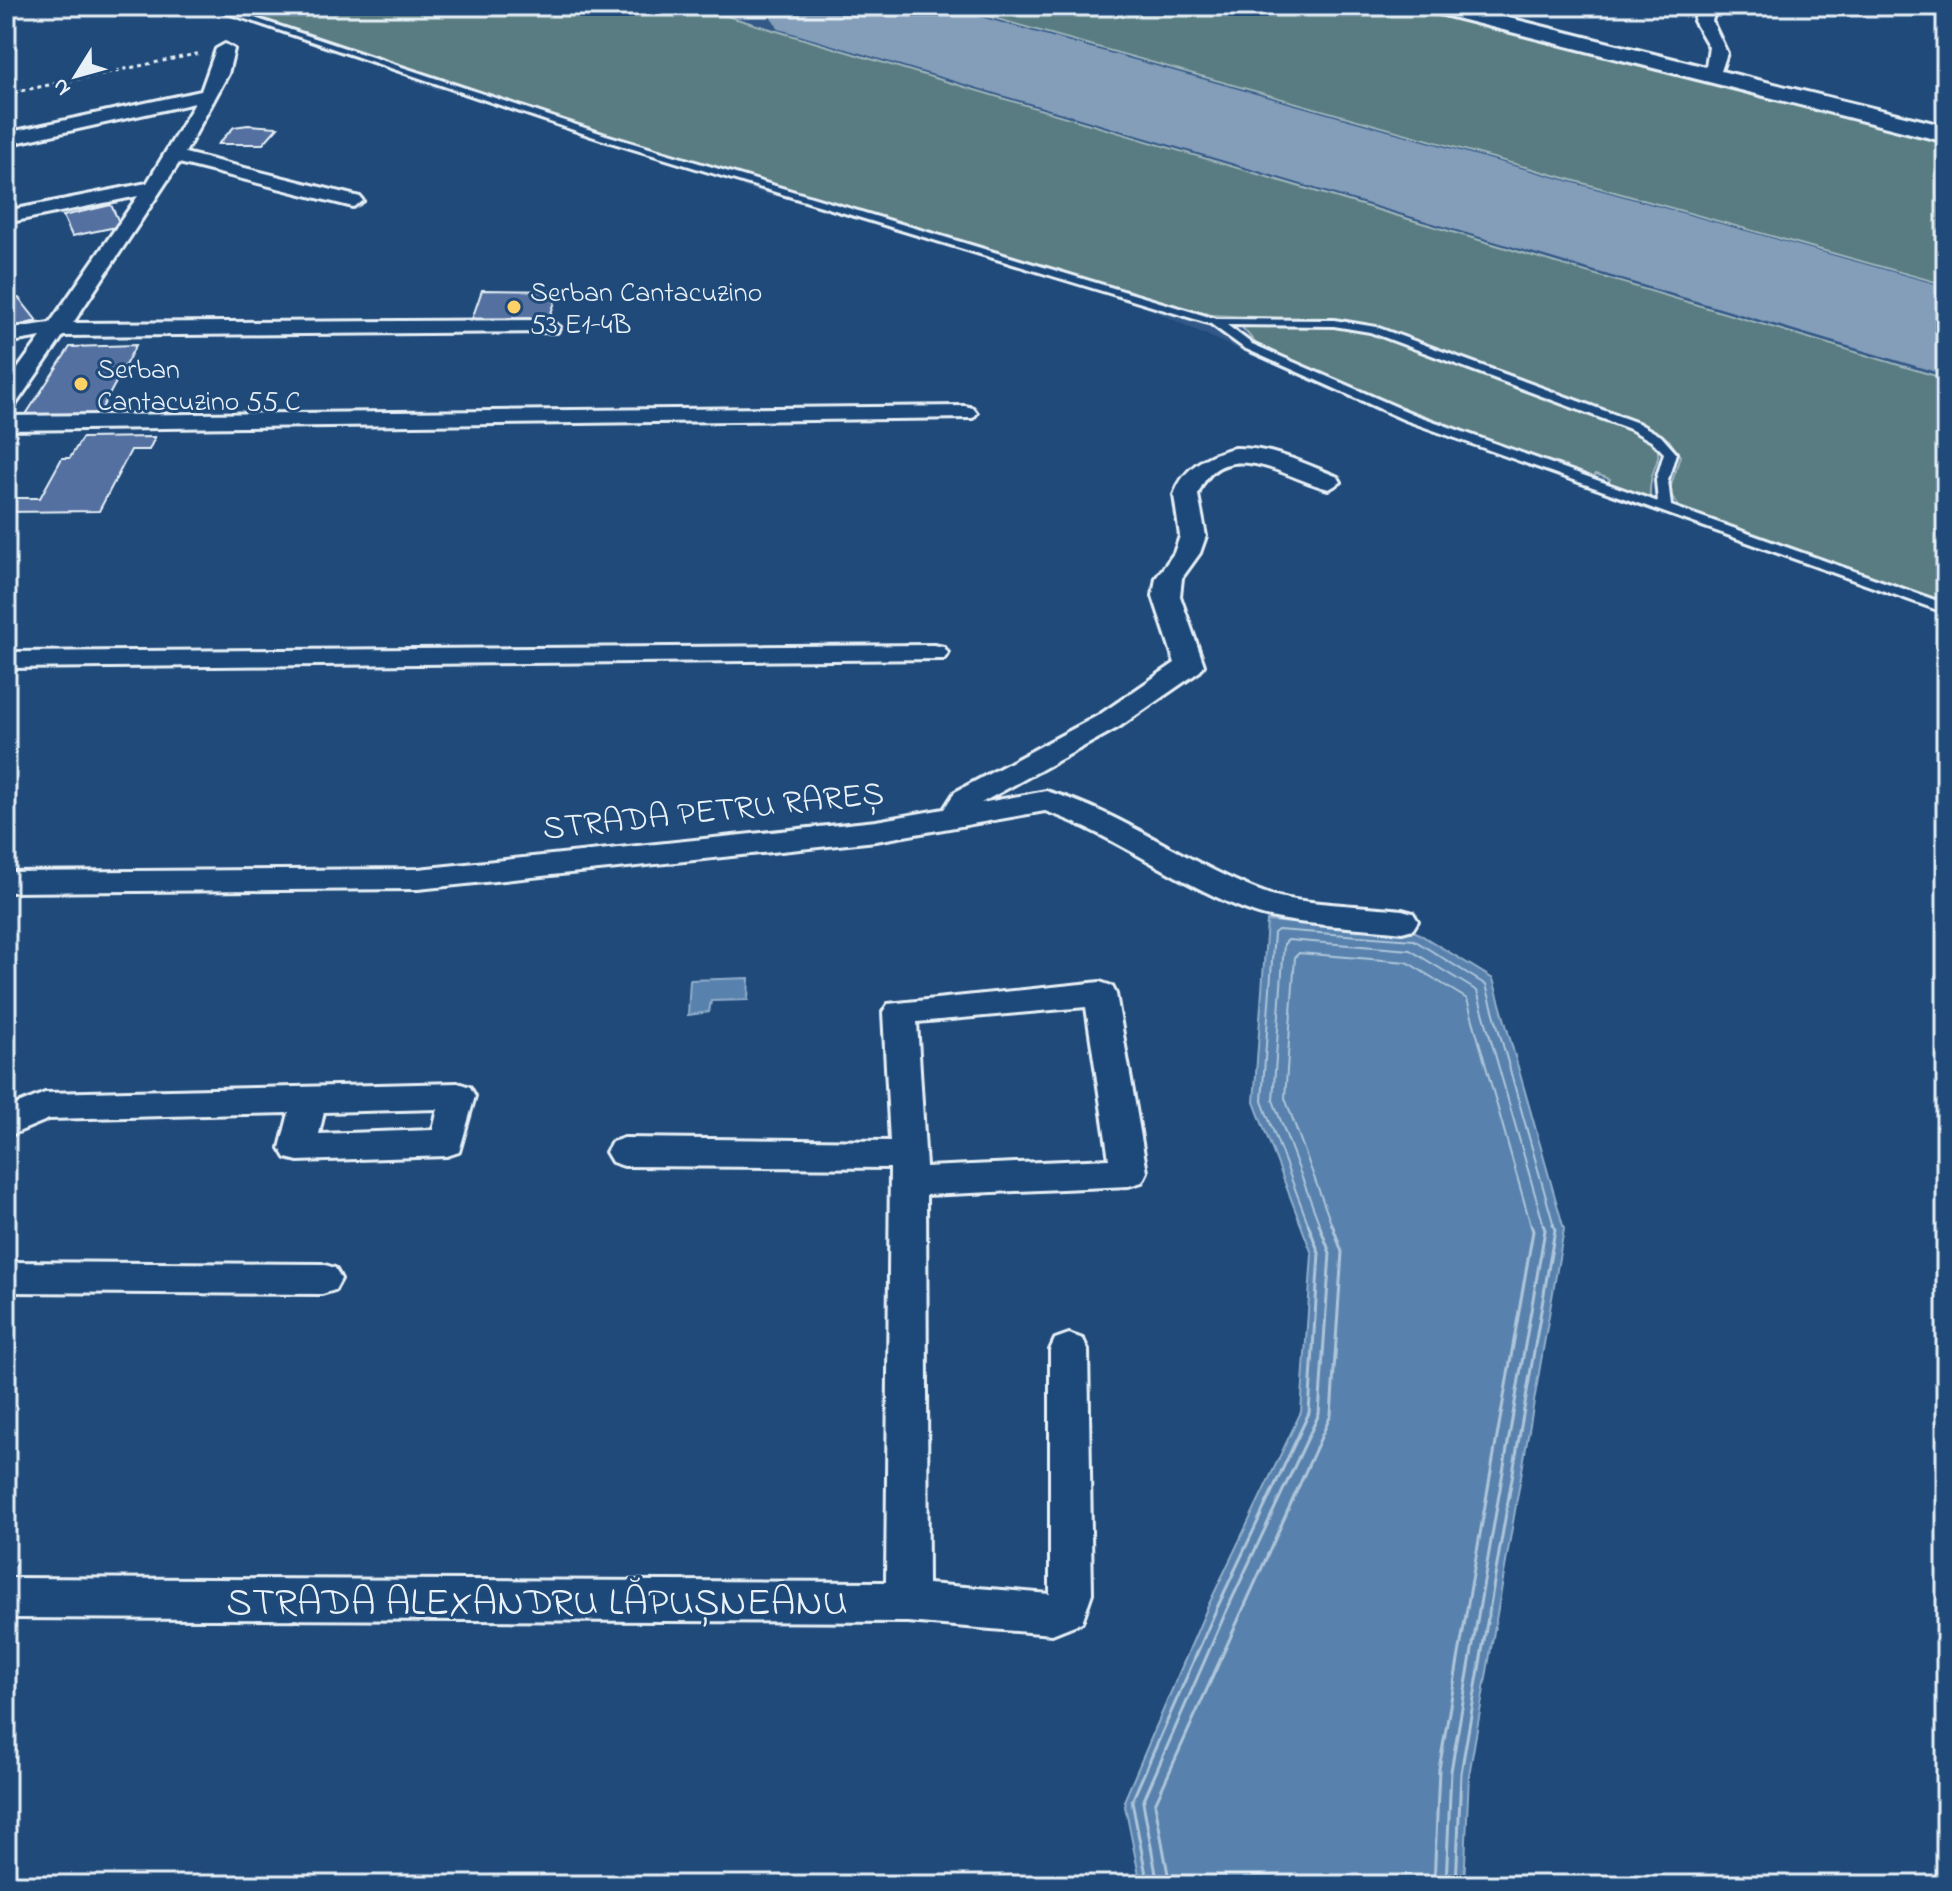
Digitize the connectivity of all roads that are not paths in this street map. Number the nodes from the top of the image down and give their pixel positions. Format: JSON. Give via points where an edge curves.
{"nodes":[{"id":1,"x":211,"y":6,"type":"edge"},
{"id":2,"x":1412,"y":6,"type":"edge"},
{"id":3,"x":1440,"y":6,"type":"edge"},
{"id":4,"x":1708,"y":6,"type":"edge"},
{"id":5,"x":225,"y":49,"type":"road end"},
{"id":6,"x":1710,"y":74,"type":"junction"},
{"id":7,"x":207,"y":95,"type":"junction"},
{"id":8,"x":1946,"y":132,"type":"edge"},
{"id":9,"x":6,"y":139,"type":"edge"},
{"id":10,"x":1946,"y":139,"type":"edge"},
{"id":11,"x":174,"y":156,"type":"junction"},
{"id":12,"x":155,"y":187,"type":"junction"},
{"id":13,"x":353,"y":201,"type":"dead end"},
{"id":14,"x":6,"y":217,"type":"edge"},
{"id":15,"x":1215,"y":322,"type":"junction"},
{"id":16,"x":549,"y":327,"type":"dead end"},
{"id":17,"x":6,"y":336,"type":"edge"},
{"id":18,"x":51,"y":337,"type":"junction"},
{"id":19,"x":285,"y":342,"type":"dead end"},
{"id":20,"x":6,"y":402,"type":"edge"},
{"id":21,"x":965,"y":413,"type":"dead end"},
{"id":22,"x":6,"y":423,"type":"edge"},
{"id":23,"x":1329,"y":482,"type":"dead end"},
{"id":24,"x":1665,"y":508,"type":"junction"},
{"id":25,"x":1946,"y":609,"type":"edge"},
{"id":26,"x":934,"y":653,"type":"dead end"},
{"id":27,"x":6,"y":660,"type":"edge"},
{"id":28,"x":955,"y":817,"type":"junction"},
{"id":29,"x":6,"y":882,"type":"edge"},
{"id":30,"x":1402,"y":921,"type":"dead end"},
{"id":31,"x":309,"y":1100,"type":"dead end"},
{"id":32,"x":6,"y":1124,"type":"edge"},
{"id":33,"x":624,"y":1152,"type":"dead end"},
{"id":34,"x":908,"y":1170,"type":"junction"},
{"id":35,"x":6,"y":1277,"type":"edge"},
{"id":36,"x":322,"y":1279,"type":"dead end"},
{"id":37,"x":1069,"y":1350,"type":"dead end"},
{"id":38,"x":6,"y":1598,"type":"edge"},
{"id":39,"x":907,"y":1602,"type":"junction"}],
"edges":[{"from":1,"to":15,"type":"lane","via":[[603,137]]},
{"from":2,"to":10,"type":"lane"},
{"from":3,"to":6,"type":"street"},
{"from":4,"to":6,"type":"street","via":[[1703,21],[1719,46],[1720,60]]},
{"from":5,"to":7,"type":"street","via":[[225,64]]},
{"from":6,"to":8,"type":"street"},
{"from":7,"to":9,"type":"street"},
{"from":7,"to":11,"type":"street"},
{"from":11,"to":12,"type":"street"},
{"from":11,"to":13,"type":"street"},
{"from":12,"to":14,"type":"street"},
{"from":12,"to":18,"type":"street"},
{"from":15,"to":24,"type":"lane","via":[[1248,346],[1409,417]]},
{"from":15,"to":24,"type":"lane","via":[[1334,323],[1372,329],[1634,426],[1670,453],[1662,480]]},
{"from":16,"to":18,"type":"street"},
{"from":17,"to":18,"type":"street","via":[[29,330]]},
{"from":18,"to":19,"type":"street"},
{"from":18,"to":20,"type":"street"},
{"from":21,"to":22,"type":"street"},
{"from":23,"to":28,"type":"street","via":[[1248,453],[1213,462],[1194,478],[1185,498],[1193,535],[1188,553],[1166,581],[1164,595],[1190,665],[1099,727],[965,799]]},
{"from":24,"to":25,"type":"lane"},
{"from":26,"to":27,"type":"street"},
{"from":28,"to":29,"type":"street","name":"STRADA PETRU RAREȘ","via":[[876,831],[418,879]]},
{"from":28,"to":30,"type":"street","name":"STRADA PETRU RAREȘ","via":[[1046,801],[1079,812],[1266,905]]},
{"from":31,"to":32,"type":"street","via":[[45,1106]]},
{"from":33,"to":34,"type":"street","via":[[874,1152]]},
{"from":34,"to":34,"type":"street","via":[[1129,1172],[1100,994],[900,1012]]},
{"from":34,"to":39,"type":"street"},
{"from":35,"to":36,"type":"street"},
{"from":37,"to":39,"type":"street","name":"STRADA ALEXANDRU LĂPUȘNEANU","via":[[1067,1608],[1052,1614]]},
{"from":38,"to":39,"type":"street","name":"STRADA ALEXANDRU LĂPUȘNEANU"}]}
